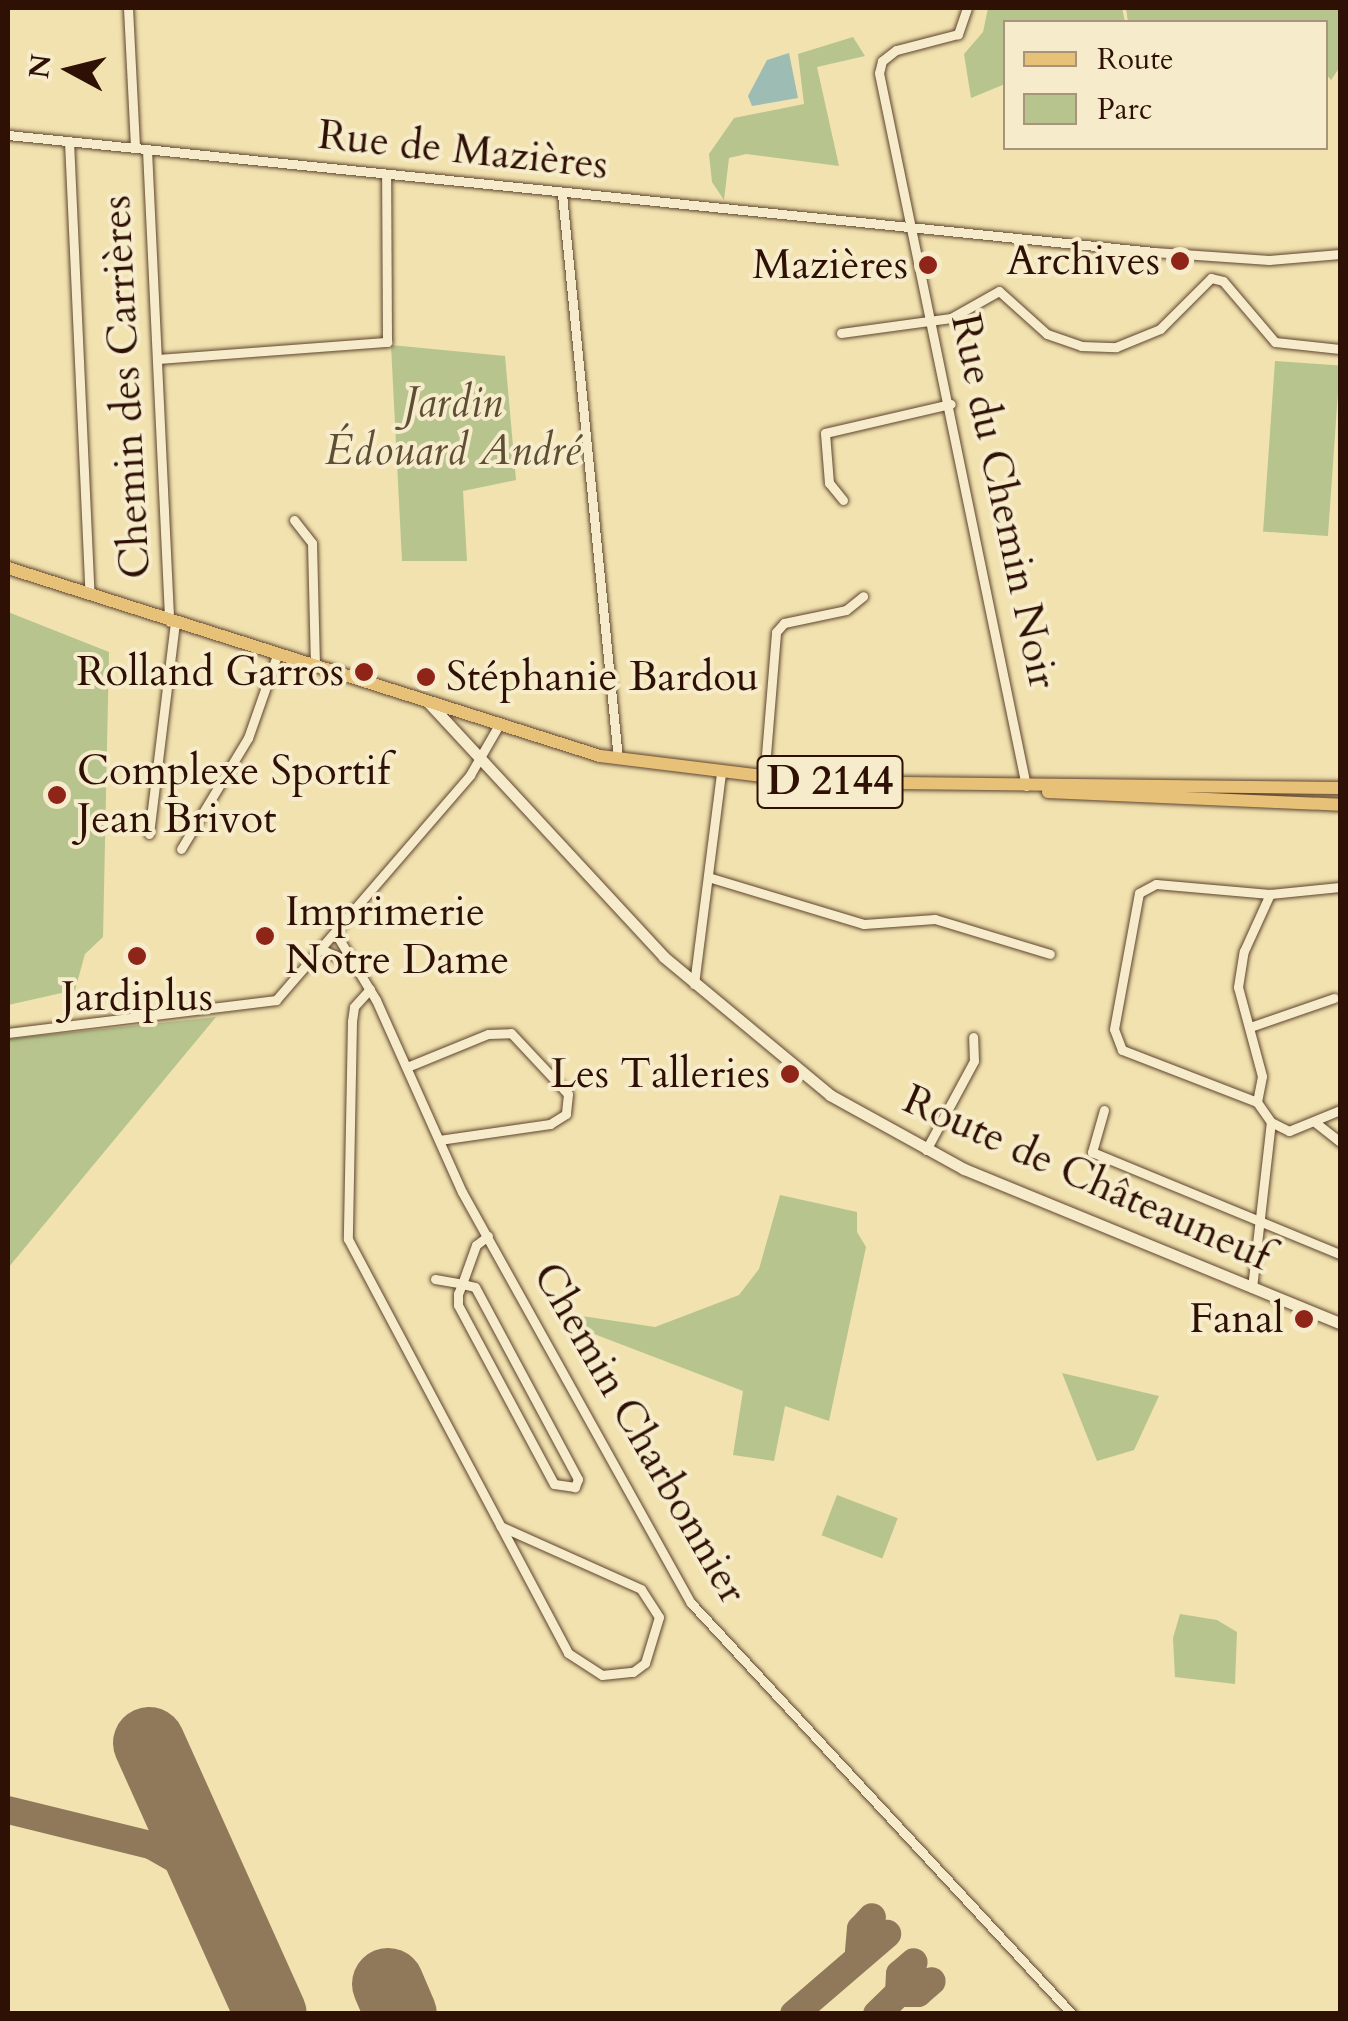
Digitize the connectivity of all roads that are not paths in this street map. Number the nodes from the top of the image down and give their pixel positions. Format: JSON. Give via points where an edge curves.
{"nodes":[{"id":1,"x":128,"y":8,"type":"edge"},
{"id":2,"x":968,"y":8,"type":"edge"},
{"id":3,"x":8,"y":135,"type":"edge"},
{"id":4,"x":69,"y":141,"type":"junction"},
{"id":5,"x":135,"y":148,"type":"junction"},
{"id":6,"x":147,"y":150,"type":"junction"},
{"id":7,"x":386,"y":175,"type":"junction"},
{"id":8,"x":562,"y":194,"type":"junction"},
{"id":9,"x":913,"y":228,"type":"junction"},
{"id":10,"x":1340,"y":254,"type":"edge"},
{"id":11,"x":1216,"y":257,"type":"junction"},
{"id":12,"x":1214,"y":279,"type":"junction"},
{"id":13,"x":934,"y":321,"type":"junction"},
{"id":14,"x":841,"y":333,"type":"dead end"},
{"id":15,"x":1340,"y":349,"type":"edge"},
{"id":16,"x":159,"y":359,"type":"junction"},
{"id":17,"x":951,"y":404,"type":"junction"},
{"id":18,"x":843,"y":500,"type":"dead end"},
{"id":19,"x":294,"y":520,"type":"dead end"},
{"id":20,"x":8,"y":568,"type":"edge"},
{"id":21,"x":90,"y":596,"type":"junction"},
{"id":22,"x":863,"y":596,"type":"dead end"},
{"id":23,"x":172,"y":622,"type":"junction"},
{"id":24,"x":276,"y":655,"type":"junction"},
{"id":25,"x":316,"y":666,"type":"junction"},
{"id":26,"x":428,"y":703,"type":"junction"},
{"id":27,"x":498,"y":728,"type":"junction"},
{"id":28,"x":618,"y":759,"type":"junction"},
{"id":29,"x":480,"y":762,"type":"junction"},
{"id":30,"x":721,"y":773,"type":"junction"},
{"id":31,"x":764,"y":779,"type":"junction"},
{"id":32,"x":1284,"y":786,"type":"junction"},
{"id":33,"x":1026,"y":788,"type":"junction"},
{"id":34,"x":1340,"y":788,"type":"edge"},
{"id":35,"x":1283,"y":804,"type":"junction"},
{"id":36,"x":1340,"y":805,"type":"edge"},
{"id":37,"x":149,"y":834,"type":"dead end"},
{"id":38,"x":180,"y":849,"type":"dead end"},
{"id":39,"x":708,"y":877,"type":"junction"},
{"id":40,"x":1340,"y":887,"type":"edge"},
{"id":41,"x":1270,"y":894,"type":"junction"},
{"id":42,"x":336,"y":934,"type":"junction"},
{"id":43,"x":323,"y":950,"type":"junction"},
{"id":44,"x":1050,"y":954,"type":"dead end"},
{"id":45,"x":353,"y":964,"type":"junction"},
{"id":46,"x":694,"y":985,"type":"junction"},
{"id":47,"x":370,"y":989,"type":"junction"},
{"id":48,"x":1334,"y":998,"type":"dead end"},
{"id":49,"x":1250,"y":1026,"type":"junction"},
{"id":50,"x":8,"y":1033,"type":"edge"},
{"id":51,"x":973,"y":1037,"type":"dead end"},
{"id":52,"x":407,"y":1066,"type":"junction"},
{"id":53,"x":1257,"y":1102,"type":"junction"},
{"id":54,"x":1104,"y":1110,"type":"dead end"},
{"id":55,"x":1340,"y":1110,"type":"edge"},
{"id":56,"x":1271,"y":1122,"type":"junction"},
{"id":57,"x":1316,"y":1122,"type":"junction"},
{"id":58,"x":439,"y":1140,"type":"junction"},
{"id":59,"x":1340,"y":1142,"type":"edge"},
{"id":60,"x":926,"y":1150,"type":"junction"},
{"id":61,"x":1257,"y":1219,"type":"junction"},
{"id":62,"x":488,"y":1236,"type":"junction"},
{"id":63,"x":1340,"y":1254,"type":"edge"},
{"id":64,"x":435,"y":1279,"type":"dead end"},
{"id":65,"x":462,"y":1284,"type":"junction"},
{"id":66,"x":1252,"y":1288,"type":"junction"},
{"id":67,"x":1340,"y":1323,"type":"edge"},
{"id":68,"x":500,"y":1526,"type":"junction"},
{"id":69,"x":1072,"y":2014,"type":"edge"}],
"edges":[{"from":1,"to":5,"type":"street"},
{"from":2,"to":9,"type":"street","name":"Rue du Chemin Noir","via":[[958,34],[896,50],[879,66]]},
{"from":3,"to":4,"type":"street","name":"Rue de Mazières"},
{"from":4,"to":5,"type":"street","name":"Rue de Mazières"},
{"from":4,"to":21,"type":"street"},
{"from":5,"to":6,"type":"street","name":"Rue de Mazières"},
{"from":6,"to":7,"type":"street","name":"Rue de Mazières"},
{"from":6,"to":16,"type":"street","name":"Chemin des Carrières"},
{"from":7,"to":8,"type":"street","name":"Rue de Mazières"},
{"from":7,"to":16,"type":"street","via":[[387,342]]},
{"from":8,"to":9,"type":"street","name":"Rue de Mazières"},
{"from":8,"to":28,"type":"street"},
{"from":9,"to":11,"type":"street","name":"Rue de Mazières"},
{"from":9,"to":13,"type":"street","name":"Rue du Chemin Noir"},
{"from":10,"to":11,"type":"street","name":"Rue de Mazières"},
{"from":11,"to":12,"type":"street"},
{"from":12,"to":13,"type":"street","via":[[1200,284],[1160,329],[1116,347],[1080,346],[1047,334],[999,291],[963,314]]},
{"from":12,"to":15,"type":"street","via":[[1275,342]]},
{"from":13,"to":14,"type":"street"},
{"from":13,"to":17,"type":"street","name":"Rue du Chemin Noir"},
{"from":16,"to":23,"type":"street","name":"Chemin des Carrières"},
{"from":17,"to":18,"type":"street","via":[[824,434],[829,483]]},
{"from":17,"to":33,"type":"street","name":"Rue du Chemin Noir"},
{"from":19,"to":25,"type":"street","via":[[312,543]]},
{"from":20,"to":21,"type":"main road"},
{"from":21,"to":23,"type":"main road"},
{"from":22,"to":31,"type":"street","via":[[846,610],[784,623],[776,632]]},
{"from":23,"to":24,"type":"main road"},
{"from":23,"to":37,"type":"street","name":"Chemin des Carrières"},
{"from":24,"to":25,"type":"main road"},
{"from":24,"to":38,"type":"street","via":[[248,738]]},
{"from":25,"to":26,"type":"main road"},
{"from":26,"to":27,"type":"main road","number":"D 2144"},
{"from":26,"to":29,"type":"main road","name":"Route de Châteauneuf"},
{"from":27,"to":28,"type":"main road","number":"D 2144"},
{"from":27,"to":29,"type":"street"},
{"from":28,"to":30,"type":"main road","number":"D 2144"},
{"from":29,"to":42,"type":"street"},
{"from":29,"to":46,"type":"main road","name":"Route de Châteauneuf"},
{"from":30,"to":31,"type":"main road","number":"D 2144"},
{"from":30,"to":39,"type":"street"},
{"from":31,"to":33,"type":"main road","number":"D 2144"},
{"from":32,"to":33,"type":"main road","number":"D 2144"},
{"from":32,"to":34,"type":"main road","number":"D 2144"},
{"from":32,"to":35,"type":"main road"},
{"from":33,"to":35,"type":"main road","number":"D 2144","via":[[1079,798]]},
{"from":35,"to":36,"type":"main road","number":"D 2144"},
{"from":39,"to":44,"type":"street","via":[[864,924],[935,919]]},
{"from":39,"to":46,"type":"street"},
{"from":40,"to":41,"type":"street"},
{"from":41,"to":49,"type":"street","via":[[1238,988]]},
{"from":41,"to":53,"type":"street","via":[[1156,884],[1139,893],[1114,1029],[1122,1050]]},
{"from":42,"to":43,"type":"street"},
{"from":42,"to":45,"type":"street","name":"Chemin Charbonnier"},
{"from":43,"to":45,"type":"street"},
{"from":43,"to":50,"type":"street","via":[[284,995],[266,1004]]},
{"from":45,"to":47,"type":"street","name":"Chemin Charbonnier"},
{"from":46,"to":60,"type":"main road","name":"Route de Châteauneuf","via":[[830,1095]]},
{"from":47,"to":52,"type":"street","name":"Chemin Charbonnier"},
{"from":47,"to":68,"type":"street","via":[[354,1007],[352,1021],[348,1239]]},
{"from":48,"to":49,"type":"street"},
{"from":49,"to":53,"type":"street","via":[[1262,1076]]},
{"from":51,"to":60,"type":"street","via":[[974,1062]]},
{"from":52,"to":58,"type":"street","name":"Chemin Charbonnier"},
{"from":52,"to":58,"type":"street","via":[[488,1034],[511,1033],[568,1094],[566,1114],[550,1124]]},
{"from":53,"to":56,"type":"street"},
{"from":54,"to":61,"type":"street","via":[[1092,1152]]},
{"from":55,"to":57,"type":"street"},
{"from":56,"to":57,"type":"street","via":[[1290,1131]]},
{"from":56,"to":61,"type":"street"},
{"from":57,"to":59,"type":"street"},
{"from":58,"to":62,"type":"street","name":"Chemin Charbonnier"},
{"from":60,"to":66,"type":"main road","name":"Route de Châteauneuf"},
{"from":61,"to":63,"type":"street"},
{"from":61,"to":66,"type":"street"},
{"from":62,"to":65,"type":"street","via":[[476,1245]]},
{"from":62,"to":69,"type":"street","name":"Chemin Charbonnier","via":[[691,1603]]},
{"from":64,"to":65,"type":"street"},
{"from":65,"to":65,"type":"street","via":[[458,1305],[554,1484],[574,1487],[578,1479],[476,1287]]},
{"from":66,"to":67,"type":"main road","name":"Route de Châteauneuf"},
{"from":68,"to":68,"type":"street","via":[[568,1654],[602,1675],[633,1672],[645,1662],[660,1617],[641,1589]]}]}
